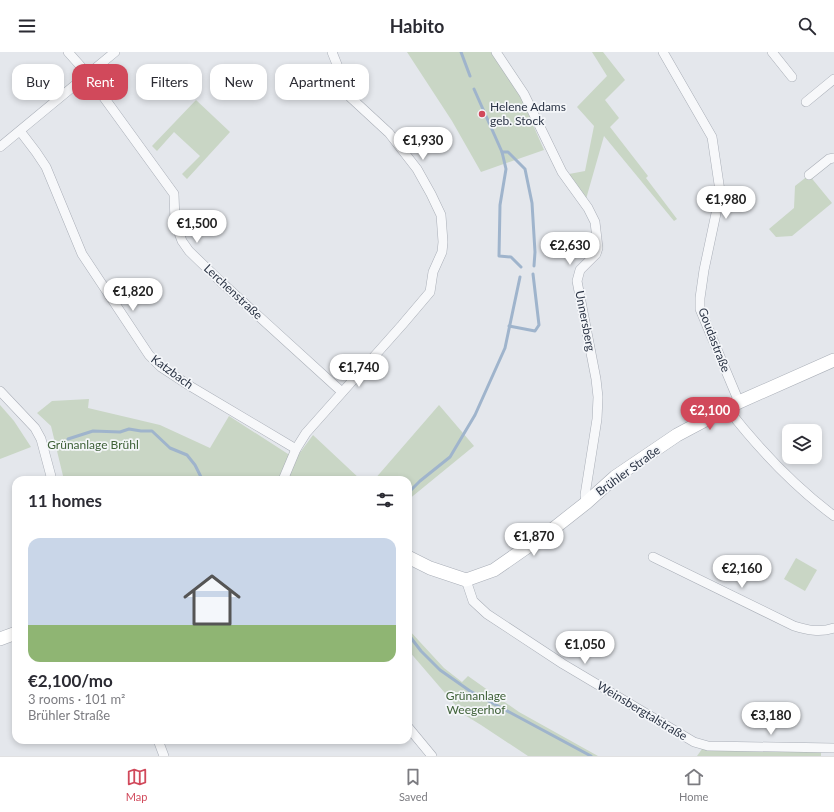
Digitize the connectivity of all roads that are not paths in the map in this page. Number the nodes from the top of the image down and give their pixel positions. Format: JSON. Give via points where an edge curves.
{"nodes":[{"id":1,"x":68,"y":52,"type":"edge"},
{"id":2,"x":115,"y":52,"type":"edge"},
{"id":3,"x":332,"y":52,"type":"edge"},
{"id":4,"x":496,"y":52,"type":"edge"},
{"id":5,"x":663,"y":52,"type":"edge"},
{"id":6,"x":772,"y":52,"type":"edge"},
{"id":7,"x":78,"y":64,"type":"edge"},
{"id":8,"x":100,"y":64,"type":"edge"},
{"id":9,"x":792,"y":77,"type":"dead end"},
{"id":10,"x":834,"y":79,"type":"edge"},
{"id":11,"x":72,"y":88,"type":"edge"},
{"id":12,"x":105,"y":100,"type":"edge"},
{"id":13,"x":806,"y":102,"type":"dead end"},
{"id":14,"x":20,"y":131,"type":"junction"},
{"id":15,"x":1,"y":144,"type":"edge"},
{"id":16,"x":834,"y":158,"type":"edge"},
{"id":17,"x":809,"y":175,"type":"dead end"},
{"id":18,"x":834,"y":360,"type":"edge"},
{"id":19,"x":0,"y":391,"type":"edge"},
{"id":20,"x":342,"y":392,"type":"junction"},
{"id":21,"x":733,"y":405,"type":"junction"},
{"id":22,"x":296,"y":449,"type":"junction"},
{"id":23,"x":51,"y":476,"type":"edge"},
{"id":24,"x":285,"y":476,"type":"edge"},
{"id":25,"x":586,"y":503,"type":"junction"},
{"id":26,"x":834,"y":516,"type":"edge"},
{"id":27,"x":653,"y":557,"type":"dead end"},
{"id":28,"x":412,"y":559,"type":"edge"},
{"id":29,"x":466,"y":580,"type":"junction"},
{"id":30,"x":834,"y":628,"type":"edge"},
{"id":31,"x":12,"y":634,"type":"edge"},
{"id":32,"x":0,"y":639,"type":"edge"},
{"id":33,"x":412,"y":732,"type":"edge"},
{"id":34,"x":160,"y":744,"type":"edge"},
{"id":35,"x":831,"y":751,"type":"edge"},
{"id":36,"x":164,"y":756,"type":"edge"},
{"id":37,"x":432,"y":756,"type":"edge"}],
"edges":[{"from":1,"to":7,"type":"street","name":"Lerchenstraße"},
{"from":2,"to":8,"type":"street"},
{"from":3,"to":20,"type":"street","via":[[350,97],[389,133],[424,183],[441,215],[443,234],[443,248],[433,272],[430,292]]},
{"from":4,"to":25,"type":"street","name":"Unnersberg","via":[[524,94],[562,172],[595,222],[598,248],[596,254],[580,270],[577,281],[598,397]]},
{"from":5,"to":21,"type":"street","name":"Goudastraße","via":[[712,137],[720,191],[704,270],[700,309]]},
{"from":6,"to":9,"type":"street"},
{"from":10,"to":13,"type":"street"},
{"from":11,"to":14,"type":"street"},
{"from":12,"to":20,"type":"street","name":"Lerchenstraße","via":[[174,194],[175,222],[189,251]]},
{"from":14,"to":15,"type":"street"},
{"from":14,"to":22,"type":"street","name":"Katzbach","via":[[46,167],[82,254],[149,355],[161,367],[190,386]]},
{"from":16,"to":17,"type":"street"},
{"from":18,"to":21,"type":"main road","name":"Brühler Straße"},
{"from":19,"to":23,"type":"street","via":[[35,428],[41,439]]},
{"from":20,"to":22,"type":"street","via":[[306,433]]},
{"from":21,"to":25,"type":"main road","name":"Brühler Straße","via":[[687,429],[634,464]]},
{"from":21,"to":26,"type":"street","name":"Goudastraße","via":[[768,456],[813,500]]},
{"from":22,"to":24,"type":"street"},
{"from":25,"to":29,"type":"main road","name":"Brühler Straße","via":[[494,570]]},
{"from":27,"to":30,"type":"street","via":[[794,626],[815,631]]},
{"from":28,"to":29,"type":"main road"},
{"from":29,"to":35,"type":"street","name":"Weinsbergtalstraße","via":[[473,601],[487,614],[563,664],[694,742],[708,746]]},
{"from":31,"to":32,"type":"main road"},
{"from":33,"to":37,"type":"street"},
{"from":34,"to":36,"type":"street"}]}
